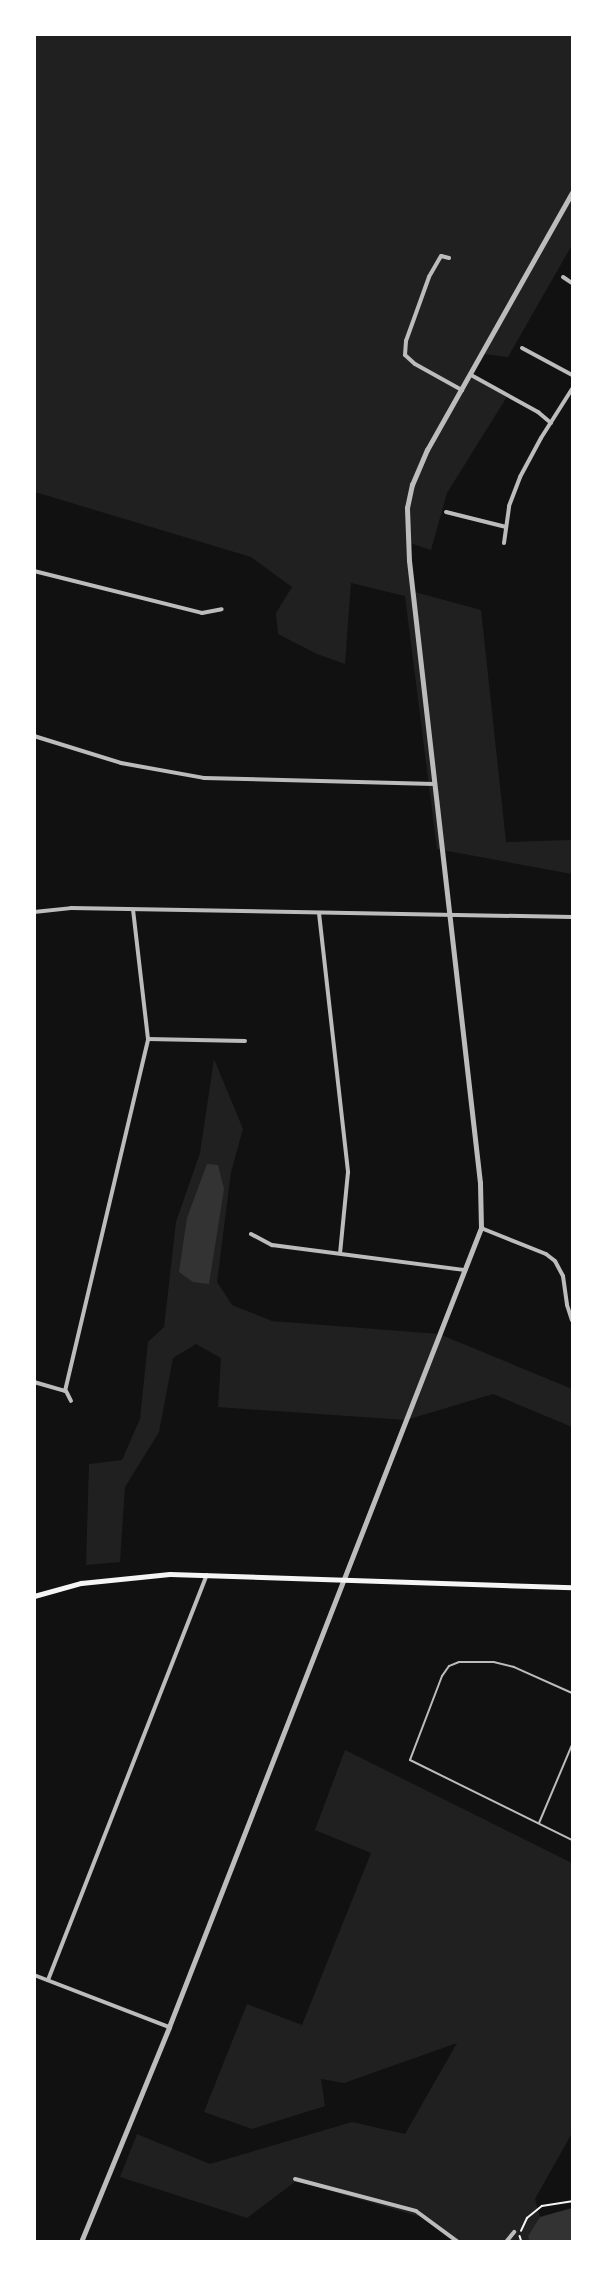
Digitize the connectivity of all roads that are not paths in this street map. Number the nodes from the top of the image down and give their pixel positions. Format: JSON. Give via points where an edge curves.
{"nodes":[{"id":1,"x":573,"y":193,"type":"edge"},
{"id":2,"x":449,"y":258,"type":"dead end"},
{"id":3,"x":563,"y":277,"type":"dead end"},
{"id":4,"x":573,"y":283,"type":"edge"},
{"id":5,"x":522,"y":348,"type":"dead end"},
{"id":6,"x":471,"y":375,"type":"junction"},
{"id":7,"x":573,"y":375,"type":"edge"},
{"id":8,"x":573,"y":389,"type":"edge"},
{"id":9,"x":463,"y":390,"type":"junction"},
{"id":10,"x":551,"y":423,"type":"junction"},
{"id":11,"x":446,"y":512,"type":"dead end"},
{"id":12,"x":506,"y":527,"type":"junction"},
{"id":13,"x":504,"y":543,"type":"dead end"},
{"id":14,"x":34,"y":571,"type":"edge"},
{"id":15,"x":222,"y":609,"type":"dead end"},
{"id":16,"x":34,"y":736,"type":"edge"},
{"id":17,"x":434,"y":784,"type":"junction"},
{"id":18,"x":133,"y":910,"type":"junction"},
{"id":19,"x":34,"y":912,"type":"edge"},
{"id":20,"x":319,"y":913,"type":"junction"},
{"id":21,"x":450,"y":916,"type":"junction"},
{"id":22,"x":573,"y":917,"type":"edge"},
{"id":23,"x":148,"y":1039,"type":"junction"},
{"id":24,"x":245,"y":1041,"type":"dead end"},
{"id":25,"x":481,"y":1228,"type":"junction"},
{"id":26,"x":251,"y":1234,"type":"dead end"},
{"id":27,"x":340,"y":1253,"type":"junction"},
{"id":28,"x":465,"y":1270,"type":"junction"},
{"id":29,"x":573,"y":1320,"type":"edge"},
{"id":30,"x":34,"y":1382,"type":"edge"},
{"id":31,"x":65,"y":1391,"type":"junction"},
{"id":32,"x":71,"y":1401,"type":"dead end"},
{"id":33,"x":207,"y":1575,"type":"junction"},
{"id":34,"x":344,"y":1580,"type":"junction"},
{"id":35,"x":573,"y":1587,"type":"edge"},
{"id":36,"x":34,"y":1596,"type":"edge"},
{"id":37,"x":573,"y":1693,"type":"edge"},
{"id":38,"x":573,"y":1745,"type":"edge"},
{"id":39,"x":539,"y":1823,"type":"junction"},
{"id":40,"x":573,"y":1840,"type":"edge"},
{"id":41,"x":34,"y":1975,"type":"edge"},
{"id":42,"x":48,"y":1980,"type":"junction"},
{"id":43,"x":169,"y":2026,"type":"junction"},
{"id":44,"x":295,"y":2179,"type":"dead end"},
{"id":45,"x":514,"y":2232,"type":"dead end"},
{"id":46,"x":81,"y":2241,"type":"edge"},
{"id":47,"x":458,"y":2241,"type":"edge"},
{"id":48,"x":507,"y":2241,"type":"edge"}],
"edges":[{"from":1,"to":6,"type":"street"},
{"from":2,"to":9,"type":"street","via":[[441,256],[429,277],[405,355]]},
{"from":3,"to":4,"type":"street"},
{"from":5,"to":7,"type":"street"},
{"from":6,"to":9,"type":"street"},
{"from":6,"to":10,"type":"street"},
{"from":8,"to":10,"type":"street"},
{"from":9,"to":17,"type":"street","via":[[418,468],[405,522]]},
{"from":10,"to":12,"type":"street","via":[[520,477]]},
{"from":11,"to":12,"type":"street"},
{"from":12,"to":13,"type":"street"},
{"from":14,"to":15,"type":"street","via":[[202,613]]},
{"from":16,"to":17,"type":"street","via":[[121,763],[204,778]]},
{"from":17,"to":21,"type":"street"},
{"from":18,"to":19,"type":"street","via":[[71,908]]},
{"from":18,"to":20,"type":"street"},
{"from":18,"to":23,"type":"street"},
{"from":20,"to":21,"type":"street"},
{"from":20,"to":27,"type":"street","via":[[348,1172]]},
{"from":21,"to":22,"type":"street"},
{"from":21,"to":25,"type":"street","via":[[480,1183]]},
{"from":23,"to":24,"type":"street"},
{"from":23,"to":31,"type":"street"},
{"from":25,"to":28,"type":"street"},
{"from":25,"to":29,"type":"street","via":[[555,1261],[563,1276]]},
{"from":26,"to":27,"type":"street","via":[[272,1245]]},
{"from":27,"to":28,"type":"street"},
{"from":28,"to":34,"type":"street"},
{"from":30,"to":31,"type":"street"},
{"from":31,"to":32,"type":"street"},
{"from":33,"to":34,"type":"main road"},
{"from":33,"to":36,"type":"main road","via":[[115,1578]]},
{"from":33,"to":42,"type":"street"},
{"from":34,"to":35,"type":"main road"},
{"from":34,"to":43,"type":"street"},
{"from":37,"to":39,"type":"lane","via":[[494,1662],[459,1662],[448,1666],[410,1760]]},
{"from":38,"to":39,"type":"lane"},
{"from":39,"to":40,"type":"lane"},
{"from":41,"to":42,"type":"street"},
{"from":42,"to":43,"type":"street"},
{"from":43,"to":46,"type":"street"},
{"from":44,"to":47,"type":"street","via":[[416,2211]]},
{"from":45,"to":48,"type":"street"}]}
